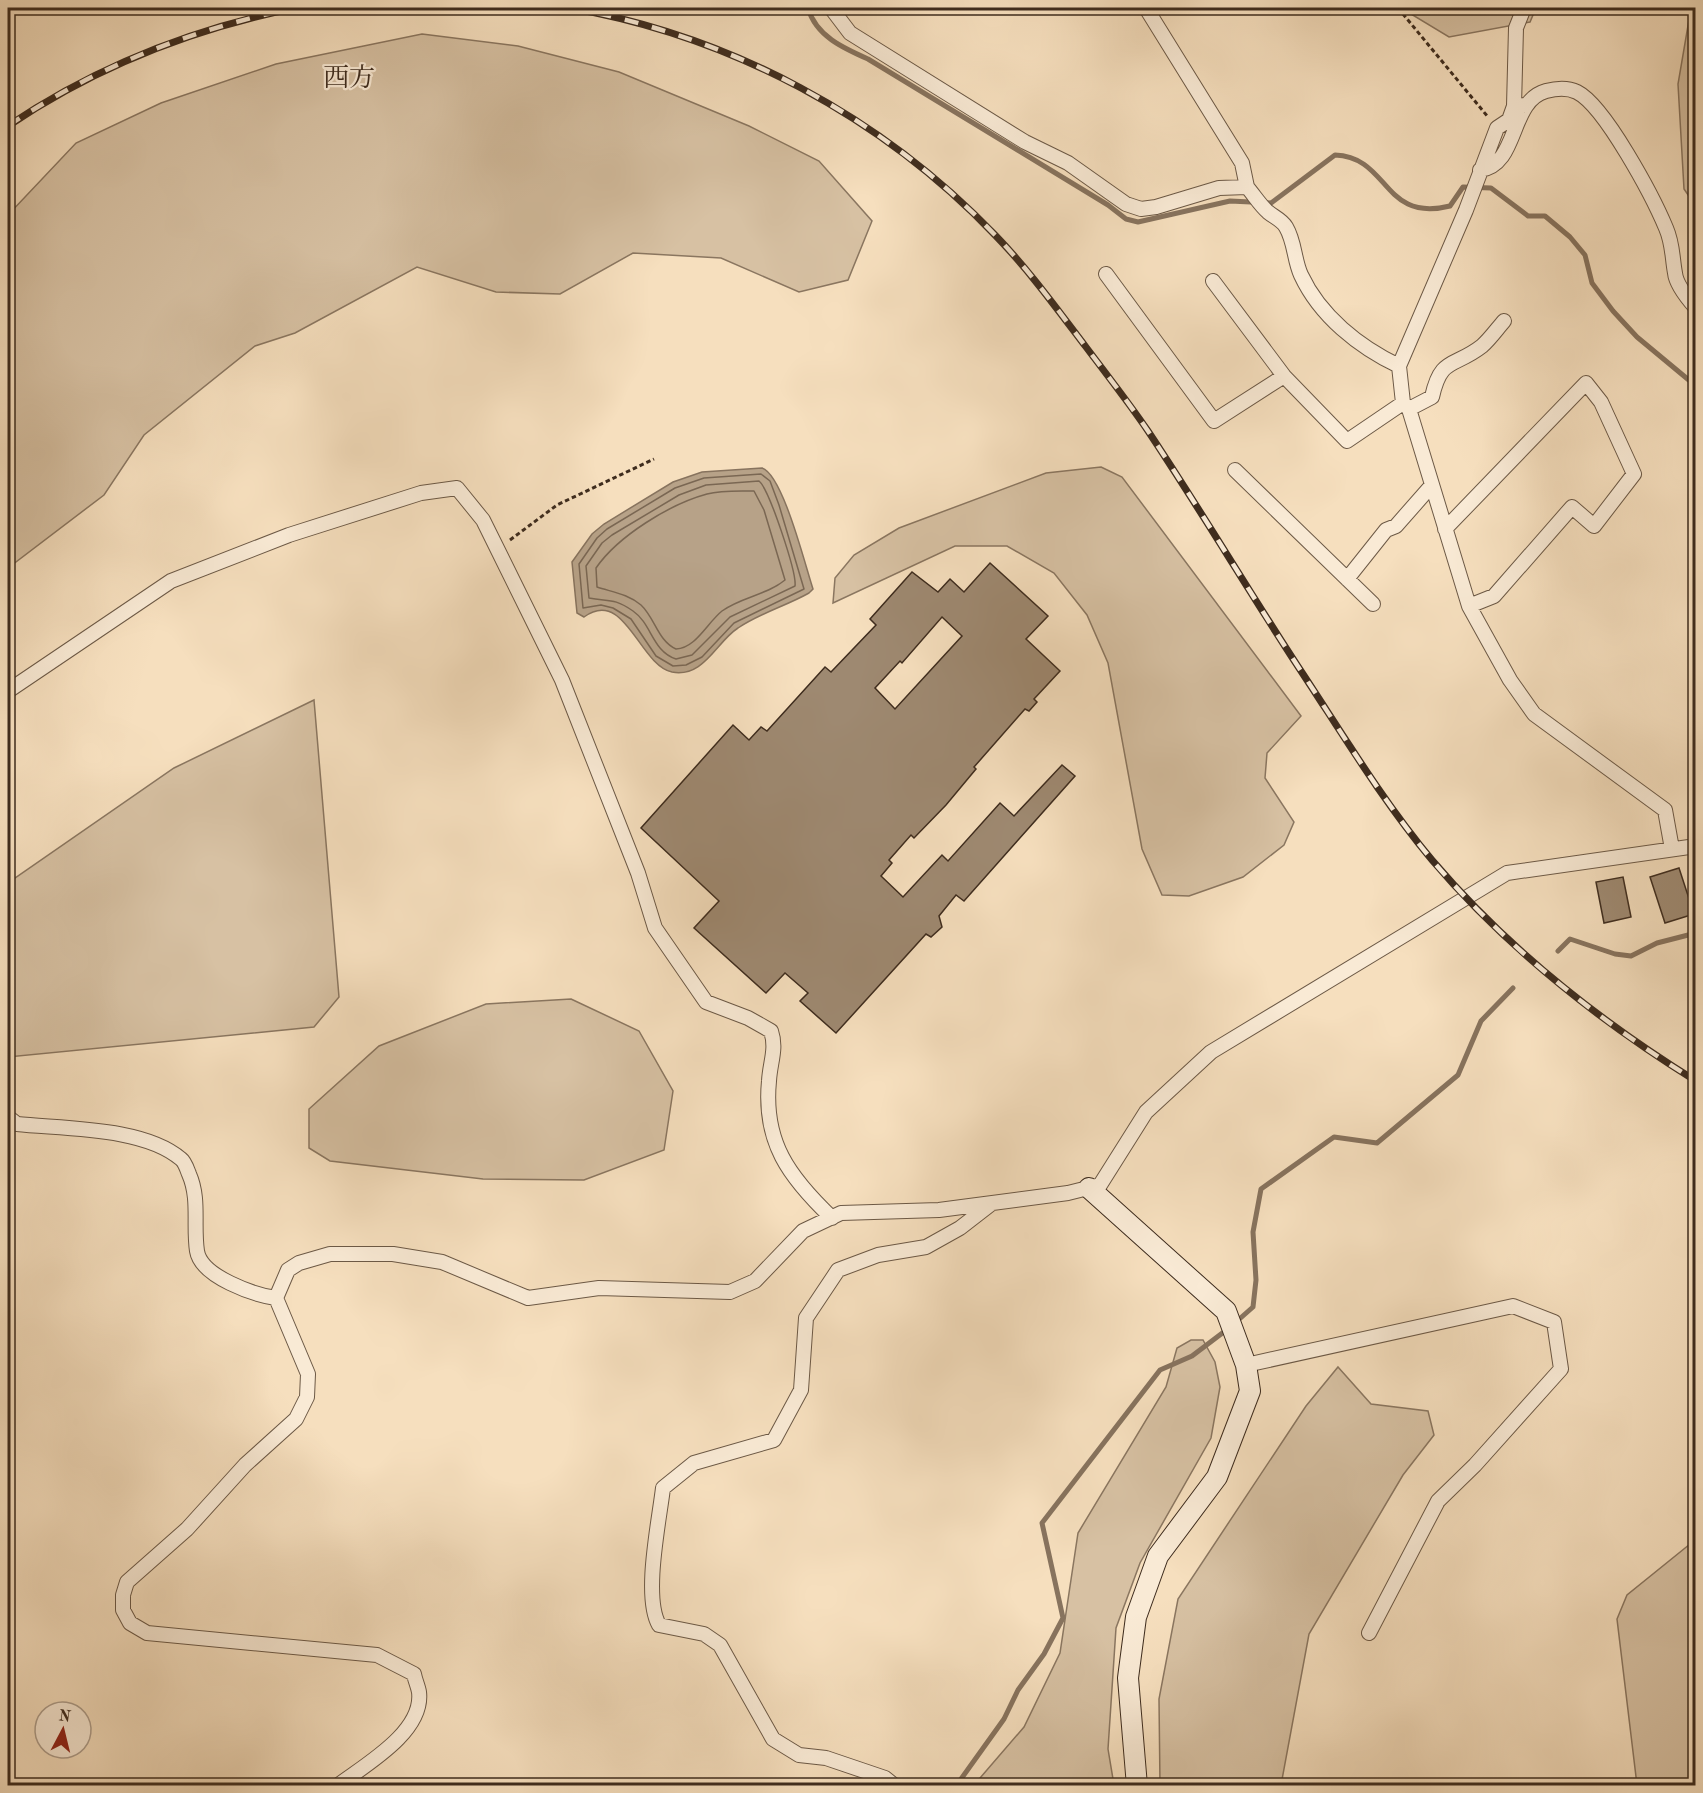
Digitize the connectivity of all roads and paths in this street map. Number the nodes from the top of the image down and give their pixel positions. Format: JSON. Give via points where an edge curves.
{"nodes":[{"id":1,"x":831,"y":8,"type":"edge"},
{"id":2,"x":1146,"y":8,"type":"edge"},
{"id":3,"x":1398,"y":8,"type":"edge"},
{"id":4,"x":1524,"y":8,"type":"edge"},
{"id":5,"x":1520,"y":105,"type":"junction"},
{"id":6,"x":1497,"y":128,"type":"junction"},
{"id":7,"x":1480,"y":170,"type":"junction"},
{"id":8,"x":1249,"y":190,"type":"junction"},
{"id":9,"x":1106,"y":274,"type":"dead end"},
{"id":10,"x":1213,"y":281,"type":"dead end"},
{"id":11,"x":1695,"y":308,"type":"edge"},
{"id":12,"x":1504,"y":321,"type":"dead end"},
{"id":13,"x":1398,"y":366,"type":"junction"},
{"id":14,"x":1284,"y":376,"type":"junction"},
{"id":15,"x":1406,"y":406,"type":"junction"},
{"id":16,"x":654,"y":459,"type":"dead end"},
{"id":17,"x":1235,"y":470,"type":"dead end"},
{"id":18,"x":1432,"y":485,"type":"junction"},
{"id":19,"x":1445,"y":529,"type":"junction"},
{"id":20,"x":497,"y":550,"type":"junction"},
{"id":21,"x":1347,"y":579,"type":"junction"},
{"id":22,"x":1373,"y":603,"type":"dead end"},
{"id":23,"x":1468,"y":606,"type":"junction"},
{"id":24,"x":8,"y":691,"type":"edge"},
{"id":25,"x":1695,"y":846,"type":"edge"},
{"id":26,"x":1672,"y":849,"type":"junction"},
{"id":27,"x":8,"y":1117,"type":"edge"},
{"id":28,"x":1089,"y":1188,"type":"junction"},
{"id":29,"x":992,"y":1203,"type":"junction"},
{"id":30,"x":832,"y":1218,"type":"junction"},
{"id":31,"x":276,"y":1298,"type":"junction"},
{"id":32,"x":1246,"y":1365,"type":"junction"},
{"id":33,"x":1369,"y":1633,"type":"dead end"},
{"id":34,"x":337,"y":1785,"type":"edge"},
{"id":35,"x":895,"y":1785,"type":"edge"},
{"id":36,"x":1137,"y":1785,"type":"edge"}],
"edges":[{"from":1,"to":8,"type":"street","via":[[850,33],[1025,142],[1068,163],[1126,204],[1141,209],[1218,188]]},
{"from":2,"to":8,"type":"street","via":[[1242,163]]},
{"from":3,"to":6,"type":"path"},
{"from":4,"to":5,"type":"street","via":[[1516,28]]},
{"from":5,"to":6,"type":"street"},
{"from":5,"to":7,"type":"street","via":[[1500,160],[1489,169]]},
{"from":5,"to":11,"type":"street","via":[[1537,93],[1558,87],[1576,91],[1591,102],[1608,123],[1656,207],[1674,251],[1675,275]]},
{"from":6,"to":7,"type":"street"},
{"from":7,"to":13,"type":"street","via":[[1467,210]]},
{"from":8,"to":13,"type":"street","via":[[1284,223],[1292,237],[1301,274],[1325,311],[1361,344]]},
{"from":9,"to":14,"type":"street","via":[[1214,421]]},
{"from":10,"to":14,"type":"street"},
{"from":12,"to":15,"type":"street","via":[[1482,345],[1436,376],[1432,397]]},
{"from":13,"to":15,"type":"street"},
{"from":14,"to":15,"type":"street","via":[[1347,441]]},
{"from":15,"to":18,"type":"street"},
{"from":16,"to":20,"type":"path","via":[[557,505]]},
{"from":17,"to":21,"type":"street"},
{"from":18,"to":19,"type":"street"},
{"from":18,"to":21,"type":"street","via":[[1396,526],[1386,530]]},
{"from":19,"to":23,"type":"street"},
{"from":19,"to":23,"type":"street","via":[[1586,383],[1601,402],[1634,474],[1594,526],[1572,507],[1494,596]]},
{"from":20,"to":24,"type":"street","via":[[483,520],[457,488],[421,493],[289,535],[171,581]]},
{"from":20,"to":30,"type":"street","via":[[562,680],[638,873],[655,928],[706,1002],[771,1031],[775,1044],[768,1103],[775,1146],[803,1190]]},
{"from":21,"to":22,"type":"street"},
{"from":23,"to":26,"type":"street","via":[[1534,714],[1665,810]]},
{"from":25,"to":26,"type":"street"},
{"from":26,"to":28,"type":"street","via":[[1507,873],[1448,907],[1211,1052],[1146,1112],[1100,1185]]},
{"from":27,"to":31,"type":"street","via":[[17,1124],[125,1136],[163,1146],[183,1160],[195,1188],[197,1254],[213,1272],[252,1294]]},
{"from":28,"to":29,"type":"street"},
{"from":28,"to":32,"type":"street","via":[[1226,1311]]},
{"from":29,"to":30,"type":"street","via":[[939,1210],[841,1213]]},
{"from":29,"to":35,"type":"street","via":[[960,1228],[926,1247],[878,1255],[838,1270],[806,1318],[801,1390],[774,1440],[694,1463],[663,1488],[653,1569],[653,1614],[659,1625],[704,1634],[720,1645],[773,1739],[799,1755],[826,1758]]},
{"from":30,"to":31,"type":"street","via":[[803,1231],[755,1281],[730,1292],[598,1288],[528,1298],[441,1262],[393,1254],[330,1254],[288,1270]]},
{"from":31,"to":34,"type":"street","via":[[308,1374],[307,1396],[296,1419],[245,1465],[187,1529],[127,1582],[123,1610],[130,1623],[147,1633],[377,1655],[414,1674],[420,1694],[414,1721],[394,1743]]},
{"from":32,"to":33,"type":"street","via":[[1513,1306],[1554,1322],[1561,1369],[1475,1465],[1438,1500]]},
{"from":32,"to":36,"type":"street","via":[[1250,1391],[1217,1477],[1158,1556],[1136,1617],[1128,1678]]}]}
